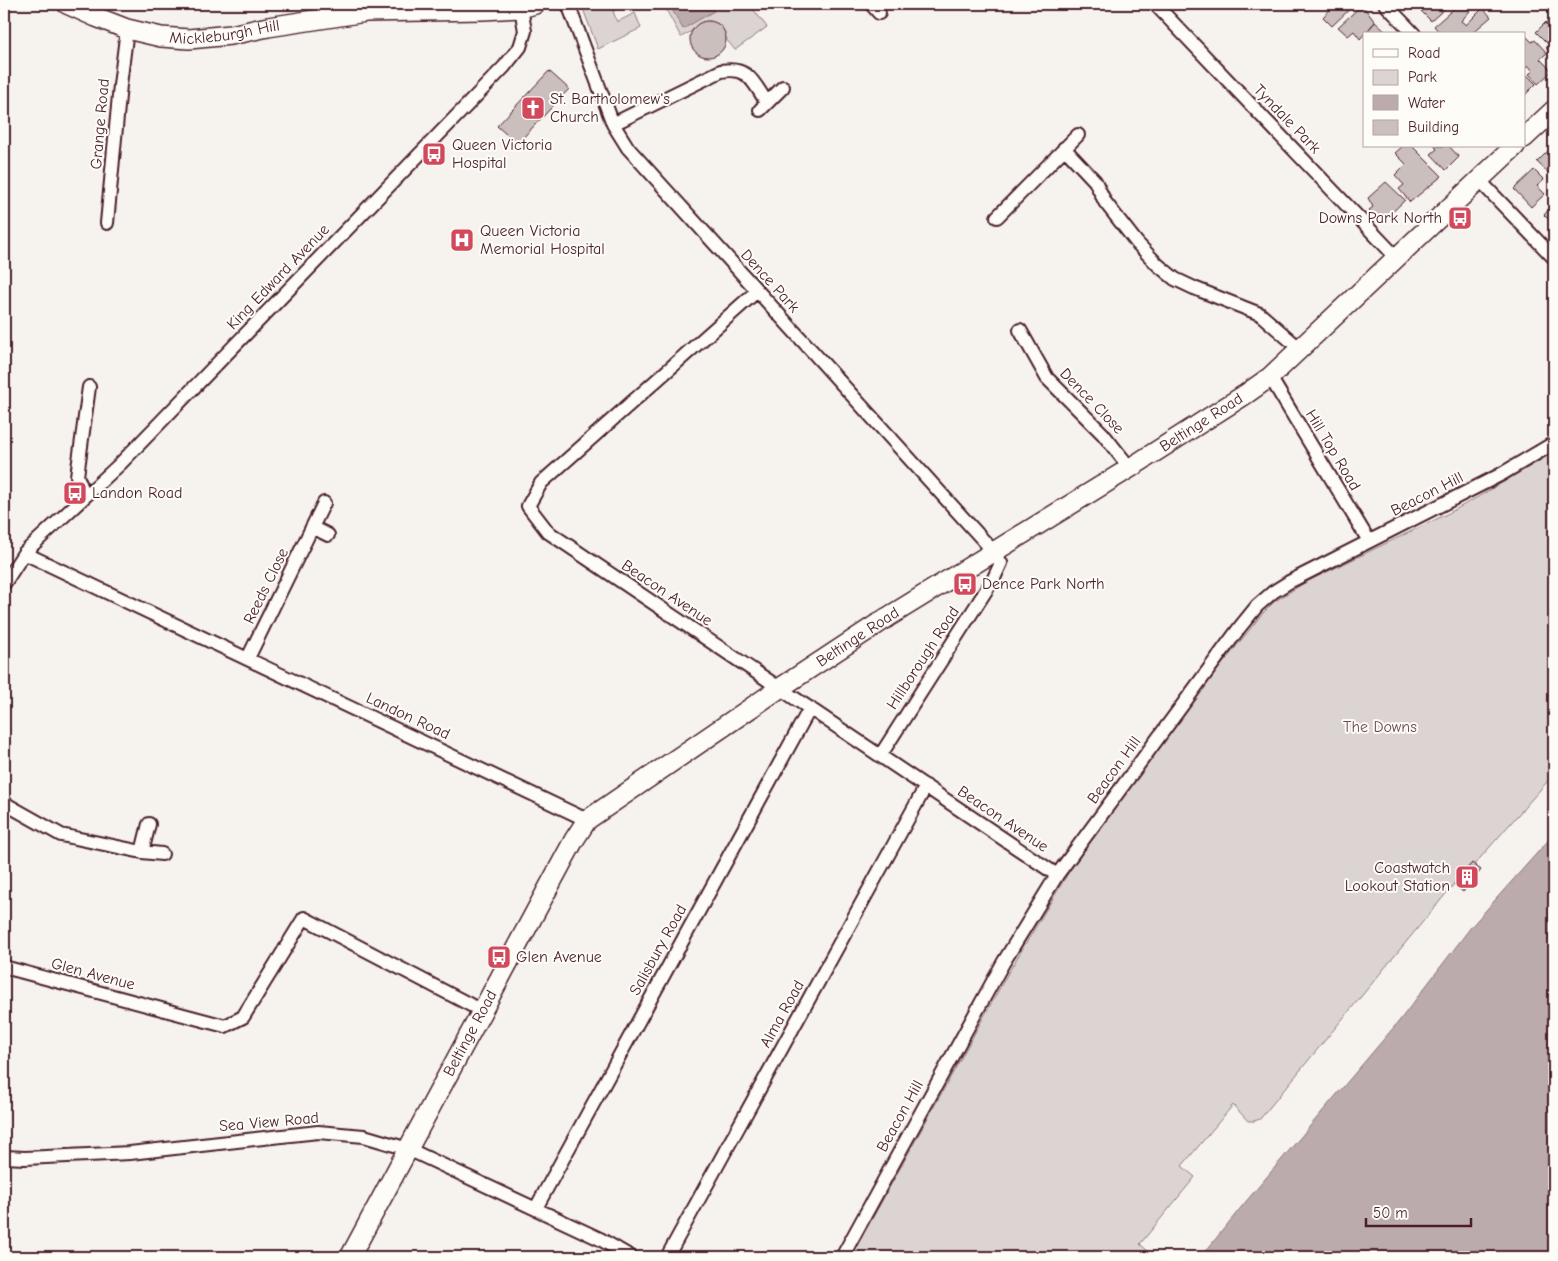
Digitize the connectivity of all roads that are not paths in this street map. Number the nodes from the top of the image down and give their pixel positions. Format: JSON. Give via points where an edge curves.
{"nodes":[{"id":1,"x":67,"y":4,"type":"edge"},
{"id":2,"x":568,"y":4,"type":"edge"},
{"id":3,"x":1155,"y":4,"type":"edge"},
{"id":4,"x":1385,"y":4,"type":"edge"},
{"id":5,"x":528,"y":6,"type":"edge"},
{"id":6,"x":127,"y":29,"type":"junction"},
{"id":7,"x":1412,"y":32,"type":"edge"},
{"id":8,"x":783,"y":87,"type":"dead end"},
{"id":9,"x":1554,"y":110,"type":"edge"},
{"id":10,"x":613,"y":124,"type":"junction"},
{"id":11,"x":1078,"y":135,"type":"dead end"},
{"id":12,"x":1526,"y":136,"type":"edge"},
{"id":13,"x":1064,"y":148,"type":"junction"},
{"id":14,"x":1513,"y":148,"type":"edge"},
{"id":15,"x":1479,"y":180,"type":"junction"},
{"id":16,"x":997,"y":217,"type":"dead end"},
{"id":17,"x":107,"y":223,"type":"dead end"},
{"id":18,"x":1396,"y":257,"type":"junction"},
{"id":19,"x":1554,"y":258,"type":"edge"},
{"id":20,"x":757,"y":291,"type":"junction"},
{"id":21,"x":1020,"y":330,"type":"dead end"},
{"id":22,"x":1299,"y":348,"type":"junction"},
{"id":23,"x":1270,"y":376,"type":"junction"},
{"id":24,"x":89,"y":387,"type":"dead end"},
{"id":25,"x":1554,"y":443,"type":"edge"},
{"id":26,"x":1130,"y":468,"type":"junction"},
{"id":27,"x":85,"y":496,"type":"junction"},
{"id":28,"x":324,"y":503,"type":"dead end"},
{"id":29,"x":312,"y":528,"type":"junction"},
{"id":30,"x":328,"y":535,"type":"dead end"},
{"id":31,"x":1369,"y":541,"type":"junction"},
{"id":32,"x":994,"y":552,"type":"junction"},
{"id":33,"x":24,"y":554,"type":"junction"},
{"id":34,"x":4,"y":584,"type":"edge"},
{"id":35,"x":248,"y":658,"type":"junction"},
{"id":36,"x":780,"y":688,"type":"junction"},
{"id":37,"x":810,"y":708,"type":"junction"},
{"id":38,"x":880,"y":756,"type":"junction"},
{"id":39,"x":926,"y":786,"type":"junction"},
{"id":40,"x":4,"y":803,"type":"edge"},
{"id":41,"x":588,"y":820,"type":"junction"},
{"id":42,"x":148,"y":824,"type":"dead end"},
{"id":43,"x":142,"y":852,"type":"junction"},
{"id":44,"x":162,"y":854,"type":"dead end"},
{"id":45,"x":1057,"y":875,"type":"junction"},
{"id":46,"x":4,"y":967,"type":"edge"},
{"id":47,"x":482,"y":1011,"type":"junction"},
{"id":48,"x":408,"y":1149,"type":"junction"},
{"id":49,"x":4,"y":1157,"type":"edge"},
{"id":50,"x":536,"y":1208,"type":"junction"},
{"id":51,"x":350,"y":1257,"type":"edge"},
{"id":52,"x":631,"y":1257,"type":"edge"},
{"id":53,"x":667,"y":1257,"type":"edge"},
{"id":54,"x":842,"y":1257,"type":"edge"}],
"edges":[{"from":1,"to":6,"type":"street","name":"Mickleburgh Hill"},
{"from":2,"to":10,"type":"street","name":"Dence Park"},
{"from":3,"to":18,"type":"street","name":"Tyndale Park"},
{"from":4,"to":7,"type":"street"},
{"from":5,"to":6,"type":"street","name":"Mickleburgh Hill","via":[[366,12],[189,39]]},
{"from":5,"to":27,"type":"street","name":"King Edward Avenue","via":[[520,47],[504,67],[120,464]]},
{"from":6,"to":17,"type":"street","name":"Grange Road"},
{"from":8,"to":10,"type":"street","via":[[764,106],[750,77],[732,69],[721,71]]},
{"from":9,"to":12,"type":"street"},
{"from":10,"to":20,"type":"street","name":"Dence Park","via":[[628,148]]},
{"from":11,"to":13,"type":"street"},
{"from":13,"to":16,"type":"street"},
{"from":13,"to":22,"type":"street","via":[[1095,182],[1101,206],[1158,265],[1175,279],[1260,314]]},
{"from":14,"to":15,"type":"street","name":"Beltinge Road"},
{"from":15,"to":18,"type":"street","name":"Beltinge Road"},
{"from":15,"to":19,"type":"street"},
{"from":18,"to":22,"type":"street","name":"Beltinge Road"},
{"from":20,"to":32,"type":"street","name":"Dence Park"},
{"from":20,"to":36,"type":"street","name":"Beacon Avenue","via":[[541,483],[528,506],[548,532]]},
{"from":21,"to":26,"type":"street","name":"Dence Close","via":[[1047,378],[1103,434]]},
{"from":22,"to":23,"type":"street","name":"Beltinge Road"},
{"from":23,"to":26,"type":"street","name":"Beltinge Road"},
{"from":23,"to":31,"type":"street","name":"Hill Top Road"},
{"from":24,"to":27,"type":"street","via":[[77,476]]},
{"from":25,"to":31,"type":"street","name":"Beacon Hill","via":[[1500,475]]},
{"from":26,"to":32,"type":"street","name":"Beltinge Road"},
{"from":27,"to":33,"type":"street","name":"King Edward Avenue"},
{"from":28,"to":29,"type":"street","name":"Reeds Close"},
{"from":29,"to":30,"type":"street"},
{"from":29,"to":35,"type":"street","name":"Reeds Close"},
{"from":31,"to":45,"type":"street","name":"Beacon Hill","via":[[1289,582],[1257,606]]},
{"from":32,"to":36,"type":"street","name":"Beltinge Road"},
{"from":32,"to":38,"type":"street","name":"Hillborough Road","via":[[1001,563],[994,578]]},
{"from":33,"to":34,"type":"street"},
{"from":33,"to":35,"type":"street","name":"Landon Road"},
{"from":35,"to":41,"type":"street","name":"Landon Road"},
{"from":36,"to":37,"type":"street","name":"Beacon Avenue"},
{"from":36,"to":41,"type":"street","name":"Beltinge Road"},
{"from":37,"to":38,"type":"street","name":"Beacon Avenue"},
{"from":37,"to":50,"type":"street","name":"Salisbury Road"},
{"from":38,"to":39,"type":"street","name":"Beacon Avenue"},
{"from":39,"to":45,"type":"street","name":"Beacon Avenue"},
{"from":39,"to":53,"type":"street","name":"Alma Road"},
{"from":40,"to":43,"type":"street","via":[[61,835]]},
{"from":41,"to":47,"type":"street","name":"Beltinge Road","via":[[574,840]]},
{"from":42,"to":43,"type":"street"},
{"from":43,"to":44,"type":"street"},
{"from":45,"to":54,"type":"street","name":"Beacon Hill","via":[[1004,963]]},
{"from":46,"to":47,"type":"street","name":"Glen Avenue","via":[[225,1026],[243,1017],[304,918]]},
{"from":47,"to":48,"type":"street","name":"Beltinge Road"},
{"from":48,"to":49,"type":"street","name":"Sea View Road","via":[[364,1136],[318,1132],[130,1153]]},
{"from":48,"to":50,"type":"street","name":"Sea View Road"},
{"from":48,"to":51,"type":"street","name":"Beltinge Road"},
{"from":50,"to":52,"type":"street","name":"Sea View Road"}]}
